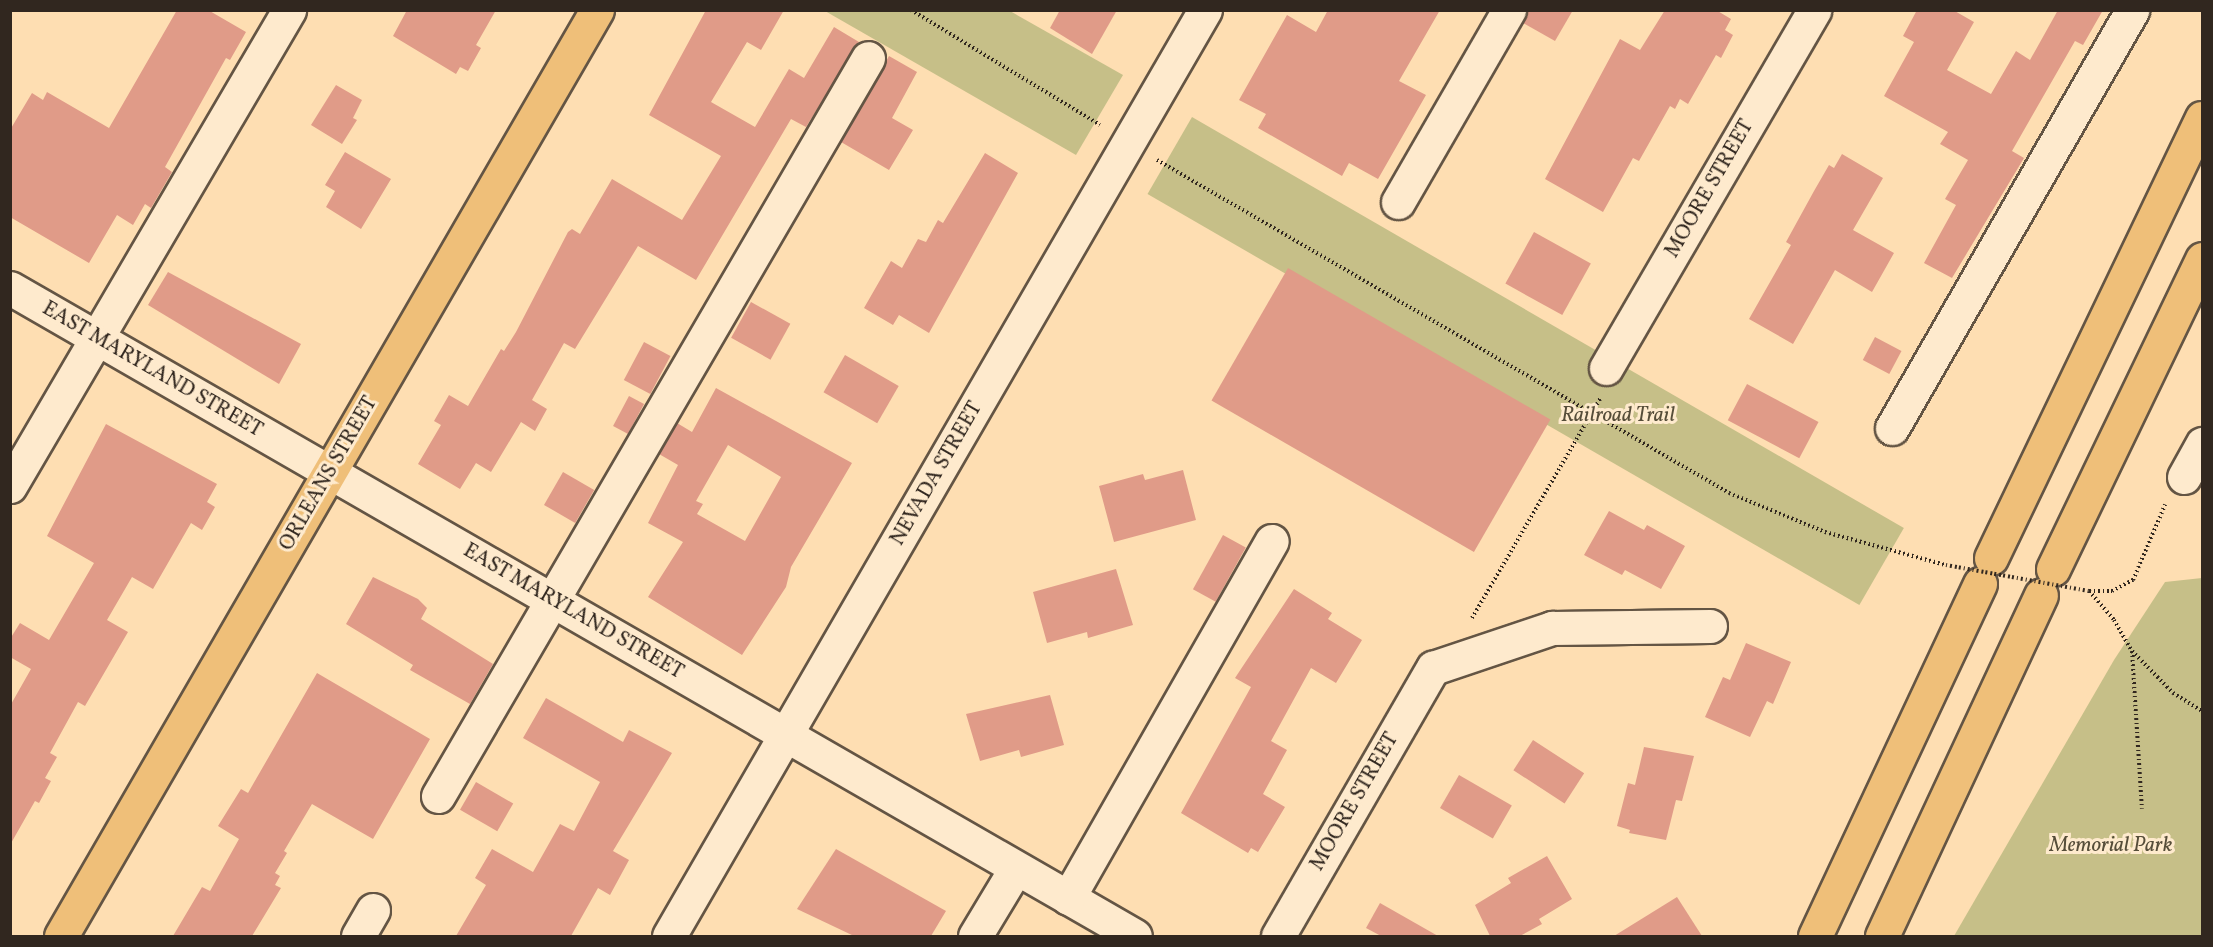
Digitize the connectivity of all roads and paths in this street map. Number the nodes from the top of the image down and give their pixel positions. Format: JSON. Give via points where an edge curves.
{"nodes":[{"id":1,"x":289,"y":10,"type":"edge"},
{"id":2,"x":597,"y":10,"type":"edge"},
{"id":3,"x":910,"y":10,"type":"edge"},
{"id":4,"x":1205,"y":10,"type":"edge"},
{"id":5,"x":1509,"y":10,"type":"edge"},
{"id":6,"x":1814,"y":10,"type":"edge"},
{"id":7,"x":2132,"y":10,"type":"edge"},
{"id":8,"x":868,"y":58,"type":"dead end"},
{"id":9,"x":2202,"y":117,"type":"edge"},
{"id":10,"x":1105,"y":128,"type":"dead end"},
{"id":11,"x":1147,"y":154,"type":"dead end"},
{"id":12,"x":1398,"y":202,"type":"dead end"},
{"id":13,"x":2202,"y":259,"type":"edge"},
{"id":14,"x":10,"y":288,"type":"edge"},
{"id":15,"x":97,"y":338,"type":"junction"},
{"id":16,"x":1606,"y":368,"type":"joint"},
{"id":17,"x":1593,"y":412,"type":"junction"},
{"id":18,"x":1892,"y":428,"type":"dead end"},
{"id":19,"x":2202,"y":444,"type":"edge"},
{"id":20,"x":330,"y":473,"type":"junction"},
{"id":21,"x":2184,"y":477,"type":"joint"},
{"id":22,"x":10,"y":486,"type":"edge"},
{"id":23,"x":1272,"y":541,"type":"dead end"},
{"id":24,"x":2088,"y":591,"type":"junction"},
{"id":25,"x":552,"y":600,"type":"junction"},
{"id":26,"x":1471,"y":620,"type":"dead end"},
{"id":27,"x":1710,"y":626,"type":"dead end"},
{"id":28,"x":2132,"y":651,"type":"junction"},
{"id":29,"x":2202,"y":711,"type":"edge"},
{"id":30,"x":786,"y":735,"type":"junction"},
{"id":31,"x":438,"y":796,"type":"dead end"},
{"id":32,"x":2142,"y":809,"type":"dead end"},
{"id":33,"x":1016,"y":868,"type":"junction"},
{"id":34,"x":1068,"y":898,"type":"junction"},
{"id":35,"x":61,"y":936,"type":"edge"},
{"id":36,"x":669,"y":936,"type":"edge"},
{"id":37,"x":975,"y":936,"type":"edge"},
{"id":38,"x":1135,"y":936,"type":"edge"},
{"id":39,"x":1278,"y":936,"type":"edge"},
{"id":40,"x":1815,"y":936,"type":"edge"},
{"id":41,"x":1882,"y":936,"type":"edge"}],
"edges":[{"from":1,"to":15,"type":"street"},
{"from":2,"to":20,"type":"main road","name":"ORLEANS STREET"},
{"from":3,"to":10,"type":"path"},
{"from":4,"to":30,"type":"street","name":"NEVADA STREET"},
{"from":5,"to":12,"type":"street"},
{"from":6,"to":16,"type":"street","name":"MOORE STREET"},
{"from":7,"to":18,"type":"street"},
{"from":8,"to":25,"type":"street"},
{"from":9,"to":40,"type":"main road"},
{"from":11,"to":17,"type":"path"},
{"from":13,"to":41,"type":"main road"},
{"from":14,"to":15,"type":"street","name":"EAST MARYLAND STREET"},
{"from":15,"to":20,"type":"street","name":"EAST MARYLAND STREET"},
{"from":15,"to":22,"type":"street"},
{"from":16,"to":17,"type":"path","via":[[1610,382]]},
{"from":17,"to":24,"type":"path","bridge":true,"via":[[1729,493],[1826,532],[1946,565]]},
{"from":17,"to":26,"type":"path"},
{"from":19,"to":21,"type":"street"},
{"from":20,"to":25,"type":"street","name":"EAST MARYLAND STREET"},
{"from":20,"to":35,"type":"main road","name":"ORLEANS STREET"},
{"from":21,"to":24,"type":"path","via":[[2172,489],[2133,580],[2112,591]]},
{"from":23,"to":34,"type":"street"},
{"from":24,"to":28,"type":"path","via":[[2114,620]]},
{"from":25,"to":30,"type":"street","name":"EAST MARYLAND STREET"},
{"from":25,"to":31,"type":"street"},
{"from":27,"to":39,"type":"street","name":"MOORE STREET","via":[[1552,628],[1433,668]]},
{"from":28,"to":29,"type":"path","via":[[2173,693]]},
{"from":28,"to":32,"type":"path"},
{"from":30,"to":33,"type":"street","name":"EAST MARYLAND STREET"},
{"from":30,"to":36,"type":"street","name":"NEVADA STREET"},
{"from":33,"to":34,"type":"street","name":"EAST MARYLAND STREET"},
{"from":33,"to":37,"type":"street"},
{"from":34,"to":38,"type":"street","name":"EAST MARYLAND STREET"}]}
